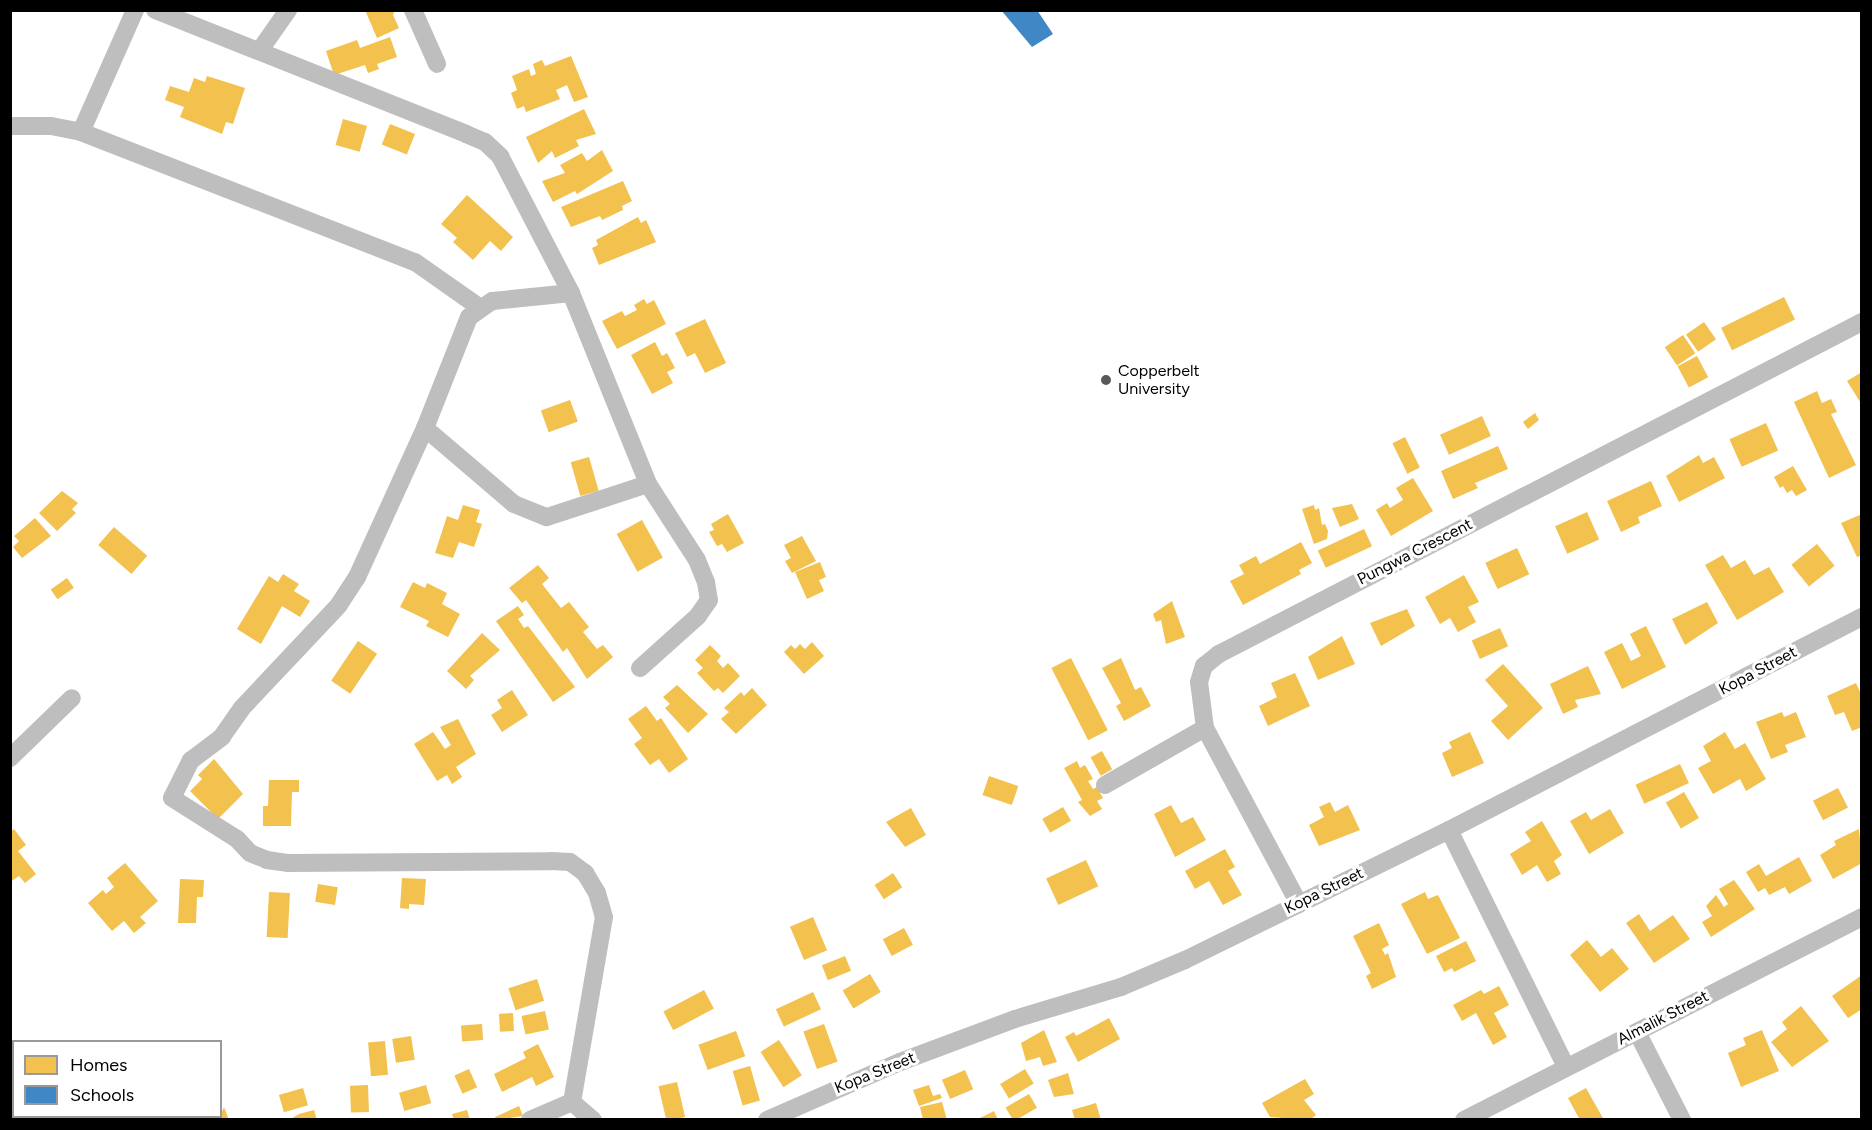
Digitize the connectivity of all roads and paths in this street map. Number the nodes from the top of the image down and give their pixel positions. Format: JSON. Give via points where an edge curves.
{"nodes":[{"id":1,"x":135,"y":10,"type":"edge"},
{"id":2,"x":155,"y":10,"type":"edge"},
{"id":3,"x":288,"y":10,"type":"edge"},
{"id":4,"x":413,"y":10,"type":"edge"},
{"id":5,"x":260,"y":50,"type":"junction"},
{"id":6,"x":437,"y":64,"type":"dead end"},
{"id":7,"x":10,"y":126,"type":"edge"},
{"id":8,"x":81,"y":132,"type":"junction"},
{"id":9,"x":571,"y":293,"type":"junction"},
{"id":10,"x":479,"y":307,"type":"junction"},
{"id":11,"x":1862,"y":322,"type":"edge"},
{"id":12,"x":425,"y":428,"type":"junction"},
{"id":13,"x":648,"y":484,"type":"junction"},
{"id":14,"x":1862,"y":617,"type":"edge"},
{"id":15,"x":640,"y":668,"type":"dead end"},
{"id":16,"x":72,"y":698,"type":"dead end"},
{"id":17,"x":1205,"y":728,"type":"junction"},
{"id":18,"x":10,"y":758,"type":"edge"},
{"id":19,"x":1105,"y":785,"type":"dead end"},
{"id":20,"x":1449,"y":830,"type":"junction"},
{"id":21,"x":1299,"y":904,"type":"junction"},
{"id":22,"x":1862,"y":917,"type":"edge"},
{"id":23,"x":1637,"y":1032,"type":"junction"},
{"id":24,"x":1566,"y":1067,"type":"junction"},
{"id":25,"x":572,"y":1102,"type":"junction"},
{"id":26,"x":530,"y":1119,"type":"edge"},
{"id":27,"x":593,"y":1119,"type":"edge"},
{"id":28,"x":767,"y":1119,"type":"edge"},
{"id":29,"x":1464,"y":1119,"type":"edge"},
{"id":30,"x":1682,"y":1119,"type":"edge"}],
"edges":[{"from":1,"to":8,"type":"street"},
{"from":2,"to":5,"type":"street"},
{"from":3,"to":5,"type":"street"},
{"from":4,"to":6,"type":"street"},
{"from":5,"to":9,"type":"street","via":[[485,142],[501,156],[513,177]]},
{"from":7,"to":8,"type":"street","via":[[51,126]]},
{"from":8,"to":10,"type":"street","via":[[415,262]]},
{"from":9,"to":10,"type":"street","via":[[492,301]]},
{"from":9,"to":13,"type":"street"},
{"from":10,"to":12,"type":"street","via":[[463,329]]},
{"from":11,"to":17,"type":"street","name":"Pungwa Crescent","via":[[1219,654],[1204,666],[1199,682]]},
{"from":12,"to":13,"type":"street","via":[[514,504],[547,517]]},
{"from":12,"to":25,"type":"street","via":[[357,577],[339,605],[242,708],[222,737],[190,759],[172,798],[237,838],[250,853],[267,860],[551,861],[570,862],[585,873],[597,893],[604,917]]},
{"from":13,"to":15,"type":"street","via":[[697,560],[710,600],[698,616]]},
{"from":14,"to":20,"type":"street","name":"Kopa Street"},
{"from":16,"to":18,"type":"street"},
{"from":17,"to":19,"type":"street"},
{"from":17,"to":21,"type":"street","name":"Pungwa Crescent"},
{"from":20,"to":21,"type":"street","name":"Kopa Street"},
{"from":20,"to":24,"type":"street"},
{"from":21,"to":28,"type":"street","name":"Kopa Street","via":[[1121,987],[1005,1023],[900,1062]]},
{"from":22,"to":23,"type":"street","name":"Almalik Street"},
{"from":23,"to":24,"type":"street","name":"Almalik Street"},
{"from":23,"to":30,"type":"street"},
{"from":24,"to":29,"type":"street","name":"Almalik Street"},
{"from":25,"to":26,"type":"street"},
{"from":25,"to":27,"type":"street"}]}
